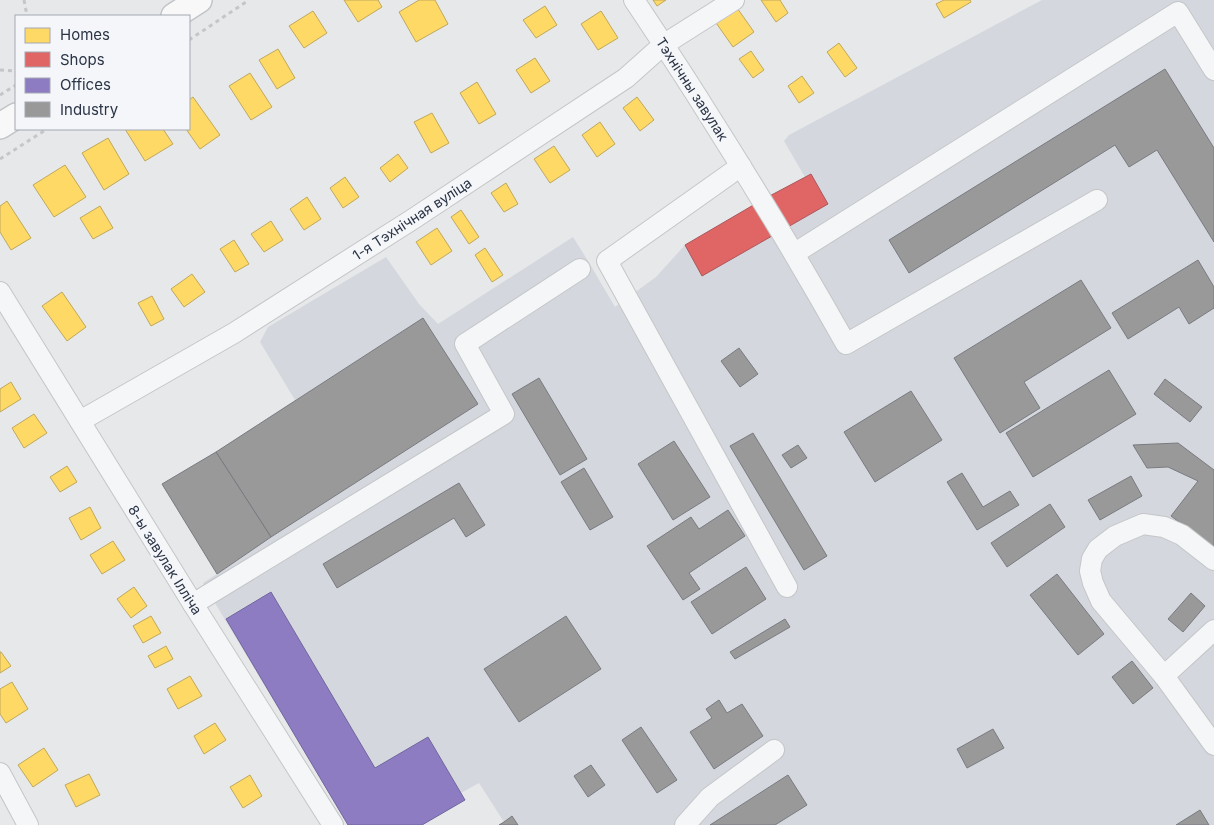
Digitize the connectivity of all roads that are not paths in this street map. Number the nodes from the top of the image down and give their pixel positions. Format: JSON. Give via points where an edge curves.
{"nodes":[{"id":1,"x":199,"y":0,"type":"edge"},
{"id":2,"x":634,"y":0,"type":"edge"},
{"id":3,"x":734,"y":0,"type":"edge"},
{"id":4,"x":176,"y":15,"type":"edge"},
{"id":5,"x":663,"y":45,"type":"junction"},
{"id":6,"x":1214,"y":70,"type":"edge"},
{"id":7,"x":15,"y":117,"type":"edge"},
{"id":8,"x":0,"y":126,"type":"edge"},
{"id":9,"x":745,"y":172,"type":"junction"},
{"id":10,"x":1097,"y":200,"type":"dead end"},
{"id":11,"x":795,"y":253,"type":"junction"},
{"id":12,"x":580,"y":269,"type":"dead end"},
{"id":13,"x":0,"y":292,"type":"edge"},
{"id":14,"x":80,"y":421,"type":"junction"},
{"id":15,"x":1214,"y":560,"type":"edge"},
{"id":16,"x":787,"y":587,"type":"dead end"},
{"id":17,"x":193,"y":604,"type":"junction"},
{"id":18,"x":1214,"y":630,"type":"edge"},
{"id":19,"x":1164,"y":676,"type":"junction"},
{"id":20,"x":1214,"y":745,"type":"edge"},
{"id":21,"x":774,"y":750,"type":"dead end"},
{"id":22,"x":0,"y":773,"type":"edge"},
{"id":23,"x":28,"y":825,"type":"edge"},
{"id":24,"x":334,"y":825,"type":"edge"},
{"id":25,"x":685,"y":825,"type":"edge"}],
"edges":[{"from":1,"to":4,"type":"main road"},
{"from":2,"to":5,"type":"street","name":"Тэхнічны завулак"},
{"from":3,"to":5,"type":"street","name":"1-я Тэхнічная вуліца"},
{"from":5,"to":9,"type":"street","name":"Тэхнічны завулак"},
{"from":5,"to":14,"type":"street","name":"1-я Тэхнічная вуліца","via":[[626,78],[413,219],[234,333]]},
{"from":6,"to":11,"type":"street","via":[[1178,12]]},
{"from":7,"to":8,"type":"main road"},
{"from":9,"to":11,"type":"street","name":"Тэхнічны завулак"},
{"from":9,"to":16,"type":"street","via":[[607,260]]},
{"from":10,"to":11,"type":"street","name":"Тэхнічны завулак","via":[[846,344]]},
{"from":12,"to":17,"type":"street","via":[[466,344],[504,414]]},
{"from":13,"to":14,"type":"street","name":"8-ы завулак Ілліча"},
{"from":14,"to":17,"type":"street","name":"8-ы завулак Ілліча"},
{"from":15,"to":19,"type":"street","via":[[1182,535],[1164,527],[1143,524],[1115,536],[1098,549],[1092,559],[1090,571],[1101,600]]},
{"from":17,"to":24,"type":"street","name":"8-ы завулак Ілліча"},
{"from":18,"to":19,"type":"street"},
{"from":19,"to":20,"type":"street"},
{"from":21,"to":25,"type":"street","via":[[710,797]]},
{"from":22,"to":23,"type":"street"}]}
